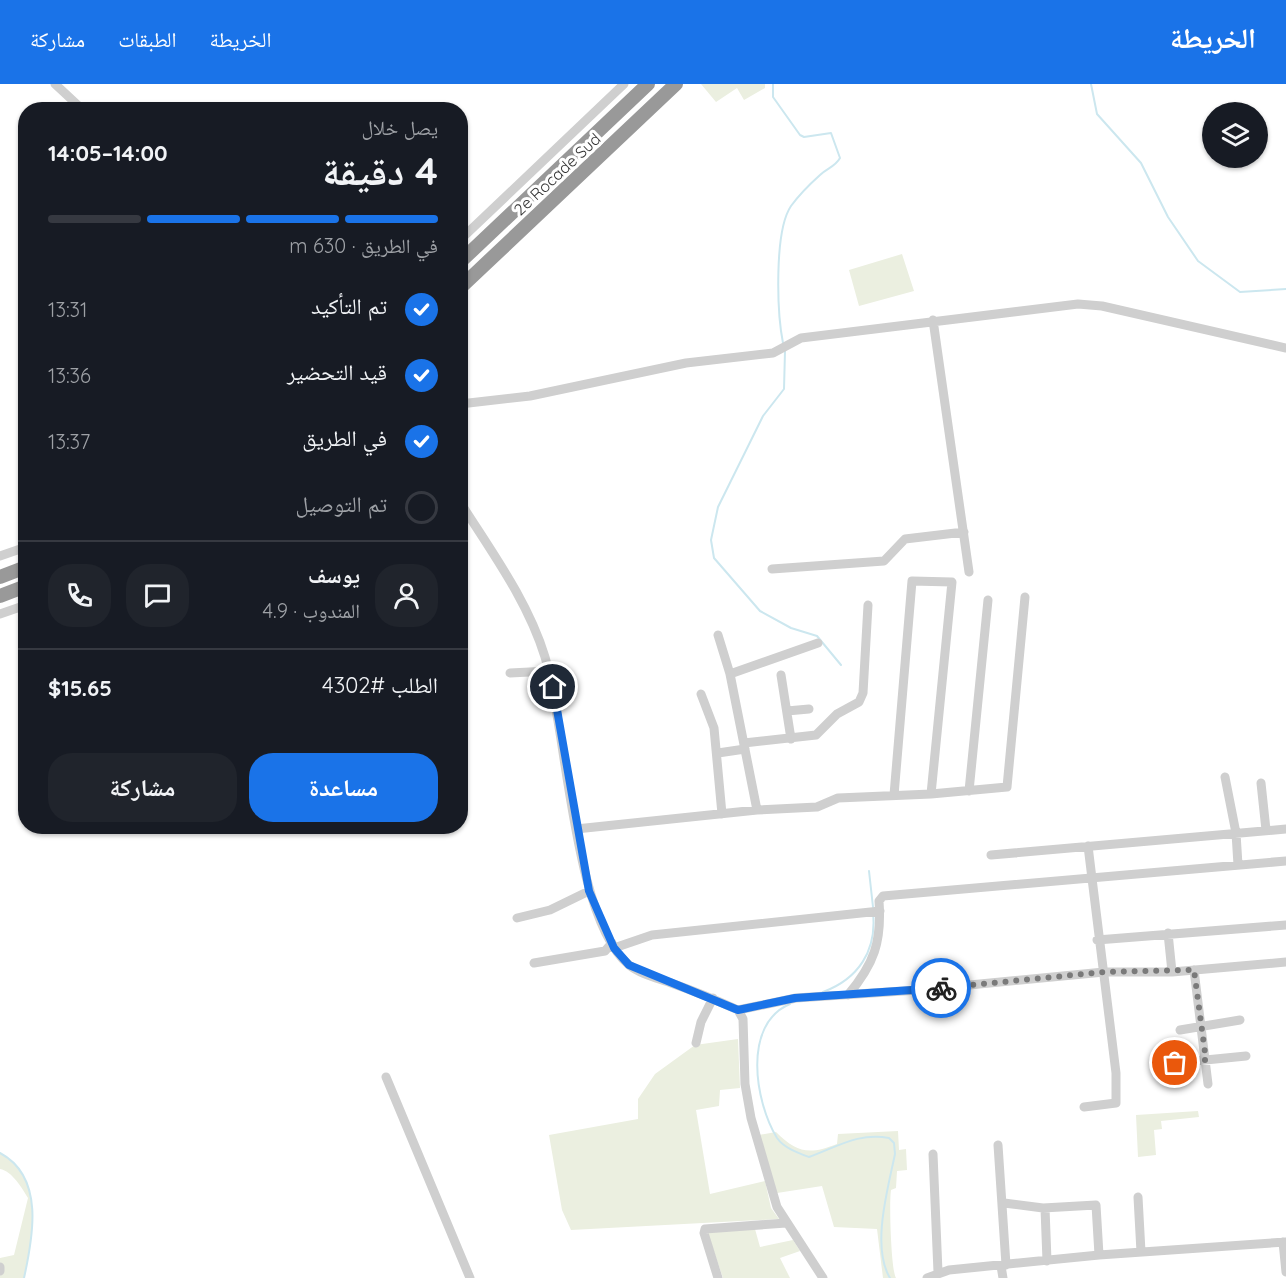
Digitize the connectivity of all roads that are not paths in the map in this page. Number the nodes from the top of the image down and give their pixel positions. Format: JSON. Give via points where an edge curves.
{"nodes":[{"id":1,"x":55,"y":84,"type":"edge"},
{"id":2,"x":624,"y":84,"type":"edge"},
{"id":3,"x":648,"y":84,"type":"edge"},
{"id":4,"x":676,"y":84,"type":"edge"},
{"id":5,"x":74,"y":102,"type":"edge"},
{"id":6,"x":468,"y":232,"type":"edge"},
{"id":7,"x":468,"y":254,"type":"edge"},
{"id":8,"x":468,"y":280,"type":"edge"},
{"id":9,"x":933,"y":320,"type":"junction"},
{"id":10,"x":1286,"y":348,"type":"edge"},
{"id":11,"x":468,"y":403,"type":"edge"},
{"id":12,"x":468,"y":515,"type":"edge"},
{"id":13,"x":964,"y":532,"type":"junction"},
{"id":14,"x":18,"y":550,"type":"edge"},
{"id":15,"x":0,"y":556,"type":"edge"},
{"id":16,"x":772,"y":569,"type":"dead end"},
{"id":17,"x":18,"y":570,"type":"edge"},
{"id":18,"x":969,"y":572,"type":"dead end"},
{"id":19,"x":0,"y":577,"type":"edge"},
{"id":20,"x":18,"y":589,"type":"edge"},
{"id":21,"x":0,"y":596,"type":"edge"},
{"id":22,"x":1025,"y":597,"type":"dead end"},
{"id":23,"x":988,"y":600,"type":"dead end"},
{"id":24,"x":868,"y":605,"type":"dead end"},
{"id":25,"x":18,"y":608,"type":"edge"},
{"id":26,"x":0,"y":614,"type":"edge"},
{"id":27,"x":718,"y":635,"type":"dead end"},
{"id":28,"x":819,"y":642,"type":"dead end"},
{"id":29,"x":549,"y":671,"type":"junction"},
{"id":30,"x":510,"y":673,"type":"dead end"},
{"id":31,"x":730,"y":674,"type":"junction"},
{"id":32,"x":781,"y":675,"type":"dead end"},
{"id":33,"x":701,"y":693,"type":"dead end"},
{"id":34,"x":809,"y":709,"type":"dead end"},
{"id":35,"x":787,"y":711,"type":"junction"},
{"id":36,"x":791,"y":739,"type":"junction"},
{"id":37,"x":744,"y":746,"type":"junction"},
{"id":38,"x":718,"y":753,"type":"junction"},
{"id":39,"x":1225,"y":777,"type":"dead end"},
{"id":40,"x":1261,"y":783,"type":"dead end"},
{"id":41,"x":969,"y":791,"type":"junction"},
{"id":42,"x":932,"y":794,"type":"junction"},
{"id":43,"x":894,"y":795,"type":"junction"},
{"id":44,"x":757,"y":810,"type":"junction"},
{"id":45,"x":722,"y":814,"type":"junction"},
{"id":46,"x":576,"y":829,"type":"junction"},
{"id":47,"x":1286,"y":829,"type":"edge"},
{"id":48,"x":1266,"y":830,"type":"junction"},
{"id":49,"x":1236,"y":833,"type":"junction"},
{"id":50,"x":1088,"y":846,"type":"junction"},
{"id":51,"x":991,"y":855,"type":"dead end"},
{"id":52,"x":1286,"y":861,"type":"edge"},
{"id":53,"x":1238,"y":865,"type":"junction"},
{"id":54,"x":1093,"y":878,"type":"junction"},
{"id":55,"x":589,"y":891,"type":"junction"},
{"id":56,"x":880,"y":910,"type":"junction"},
{"id":57,"x":517,"y":918,"type":"dead end"},
{"id":58,"x":1286,"y":925,"type":"edge"},
{"id":59,"x":1168,"y":933,"type":"junction"},
{"id":60,"x":1098,"y":940,"type":"junction"},
{"id":61,"x":613,"y":945,"type":"junction"},
{"id":62,"x":1286,"y":962,"type":"edge"},
{"id":63,"x":534,"y":963,"type":"dead end"},
{"id":64,"x":1194,"y":970,"type":"junction"},
{"id":65,"x":1104,"y":972,"type":"junction"},
{"id":66,"x":1172,"y":972,"type":"junction"},
{"id":67,"x":848,"y":995,"type":"junction"},
{"id":68,"x":713,"y":998,"type":"junction"},
{"id":69,"x":738,"y":1010,"type":"junction"},
{"id":70,"x":1240,"y":1020,"type":"dead end"},
{"id":71,"x":1203,"y":1027,"type":"junction"},
{"id":72,"x":1180,"y":1030,"type":"dead end"},
{"id":73,"x":696,"y":1042,"type":"dead end"},
{"id":74,"x":1246,"y":1056,"type":"dead end"},
{"id":75,"x":1206,"y":1060,"type":"junction"},
{"id":76,"x":1175,"y":1063,"type":"dead end"},
{"id":77,"x":386,"y":1077,"type":"dead end"},
{"id":78,"x":1208,"y":1084,"type":"dead end"},
{"id":79,"x":1084,"y":1107,"type":"dead end"},
{"id":80,"x":998,"y":1145,"type":"dead end"},
{"id":81,"x":933,"y":1154,"type":"dead end"},
{"id":82,"x":1138,"y":1197,"type":"dead end"},
{"id":83,"x":1004,"y":1203,"type":"junction"},
{"id":84,"x":1045,"y":1208,"type":"junction"},
{"id":85,"x":786,"y":1223,"type":"junction"},
{"id":86,"x":1284,"y":1242,"type":"edge"},
{"id":87,"x":1141,"y":1252,"type":"junction"},
{"id":88,"x":1100,"y":1255,"type":"junction"},
{"id":89,"x":1047,"y":1261,"type":"junction"},
{"id":90,"x":1004,"y":1265,"type":"junction"},
{"id":91,"x":938,"y":1272,"type":"junction"},
{"id":92,"x":1286,"y":1272,"type":"edge"},
{"id":93,"x":958,"y":1274,"type":"edge"},
{"id":94,"x":470,"y":1278,"type":"edge"},
{"id":95,"x":718,"y":1278,"type":"edge"},
{"id":96,"x":823,"y":1278,"type":"edge"},
{"id":97,"x":927,"y":1278,"type":"edge"},
{"id":98,"x":1003,"y":1278,"type":"edge"}],
"edges":[{"from":1,"to":5,"type":"street"},
{"from":2,"to":6,"type":"street"},
{"from":3,"to":7,"type":"highway","name":"2e Rocade Sud"},
{"from":4,"to":8,"type":"highway","name":"2e Rocade Sud"},
{"from":9,"to":10,"type":"street","via":[[1078,304],[1102,306]]},
{"from":9,"to":11,"type":"street","via":[[793,341],[773,353],[686,363],[530,396]]},
{"from":9,"to":13,"type":"street"},
{"from":12,"to":29,"type":"street","via":[[532,623]]},
{"from":13,"to":16,"type":"street","via":[[905,539],[884,561]]},
{"from":13,"to":18,"type":"street"},
{"from":14,"to":15,"type":"street"},
{"from":17,"to":19,"type":"highway"},
{"from":20,"to":21,"type":"highway"},
{"from":22,"to":41,"type":"street","via":[[1006,787]]},
{"from":23,"to":41,"type":"street"},
{"from":24,"to":36,"type":"street","via":[[861,698],[816,735]]},
{"from":25,"to":26,"type":"street"},
{"from":27,"to":31,"type":"street"},
{"from":28,"to":31,"type":"street"},
{"from":29,"to":30,"type":"street"},
{"from":29,"to":46,"type":"street"},
{"from":31,"to":37,"type":"street"},
{"from":32,"to":35,"type":"street"},
{"from":33,"to":38,"type":"street"},
{"from":34,"to":35,"type":"street"},
{"from":35,"to":36,"type":"street"},
{"from":36,"to":37,"type":"street"},
{"from":37,"to":38,"type":"street"},
{"from":37,"to":44,"type":"street"},
{"from":38,"to":45,"type":"street"},
{"from":39,"to":49,"type":"street"},
{"from":40,"to":48,"type":"street"},
{"from":41,"to":42,"type":"street"},
{"from":42,"to":43,"type":"street"},
{"from":42,"to":43,"type":"street","via":[[952,582],[912,580]]},
{"from":43,"to":44,"type":"street","via":[[838,798],[817,807]]},
{"from":44,"to":45,"type":"street"},
{"from":45,"to":46,"type":"street"},
{"from":46,"to":55,"type":"street"},
{"from":47,"to":48,"type":"street"},
{"from":48,"to":49,"type":"street"},
{"from":49,"to":50,"type":"street"},
{"from":49,"to":53,"type":"street"},
{"from":50,"to":51,"type":"street"},
{"from":50,"to":54,"type":"street"},
{"from":52,"to":53,"type":"street"},
{"from":53,"to":54,"type":"street"},
{"from":54,"to":56,"type":"street","via":[[883,896]]},
{"from":54,"to":60,"type":"street"},
{"from":55,"to":57,"type":"street","via":[[550,910]]},
{"from":55,"to":61,"type":"street"},
{"from":56,"to":61,"type":"street","via":[[652,935]]},
{"from":56,"to":67,"type":"street","via":[[879,938],[867,972]]},
{"from":58,"to":59,"type":"street"},
{"from":59,"to":60,"type":"street"},
{"from":59,"to":66,"type":"street"},
{"from":60,"to":65,"type":"street"},
{"from":61,"to":63,"type":"street","via":[[604,951]]},
{"from":61,"to":68,"type":"street","via":[[629,965],[645,974]]},
{"from":62,"to":64,"type":"street"},
{"from":64,"to":66,"type":"street"},
{"from":64,"to":71,"type":"street"},
{"from":65,"to":66,"type":"street"},
{"from":65,"to":67,"type":"street"},
{"from":65,"to":79,"type":"street","via":[[1116,1103]]},
{"from":67,"to":69,"type":"street","via":[[795,998]]},
{"from":68,"to":69,"type":"street"},
{"from":68,"to":73,"type":"street"},
{"from":69,"to":85,"type":"street","via":[[751,1118],[777,1207]]},
{"from":70,"to":71,"type":"street"},
{"from":71,"to":72,"type":"street"},
{"from":71,"to":75,"type":"street"},
{"from":74,"to":75,"type":"street"},
{"from":75,"to":76,"type":"street"},
{"from":75,"to":78,"type":"street"},
{"from":77,"to":94,"type":"street"},
{"from":80,"to":83,"type":"street"},
{"from":81,"to":91,"type":"street"},
{"from":82,"to":87,"type":"street"},
{"from":83,"to":84,"type":"street"},
{"from":83,"to":90,"type":"street"},
{"from":84,"to":88,"type":"street","via":[[1096,1205]]},
{"from":84,"to":89,"type":"street"},
{"from":85,"to":95,"type":"street","via":[[705,1229]]},
{"from":85,"to":96,"type":"street"},
{"from":86,"to":87,"type":"street"},
{"from":86,"to":92,"type":"street"},
{"from":87,"to":88,"type":"street"},
{"from":88,"to":89,"type":"street"},
{"from":89,"to":90,"type":"street"},
{"from":90,"to":93,"type":"street"},
{"from":90,"to":98,"type":"street"},
{"from":91,"to":93,"type":"street"},
{"from":91,"to":97,"type":"street"}]}
